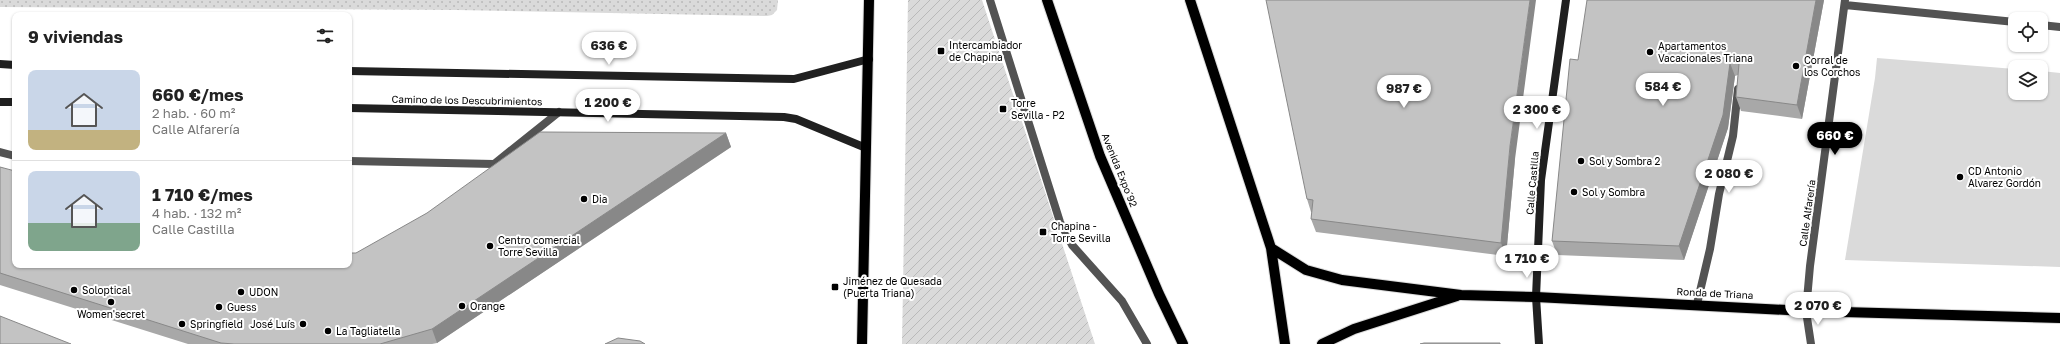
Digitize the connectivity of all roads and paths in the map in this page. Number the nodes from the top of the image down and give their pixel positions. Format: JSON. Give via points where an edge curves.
{"nodes":[{"id":1,"x":869,"y":0,"type":"edge"},
{"id":2,"x":990,"y":0,"type":"edge"},
{"id":3,"x":1047,"y":0,"type":"edge"},
{"id":4,"x":1190,"y":0,"type":"edge"},
{"id":5,"x":1566,"y":0,"type":"edge"},
{"id":6,"x":1845,"y":2,"type":"edge"},
{"id":7,"x":2008,"y":21,"type":"edge"},
{"id":8,"x":2048,"y":26,"type":"edge"},
{"id":9,"x":2060,"y":27,"type":"edge"},
{"id":10,"x":869,"y":60,"type":"junction"},
{"id":11,"x":0,"y":64,"type":"edge"},
{"id":12,"x":12,"y":65,"type":"edge"},
{"id":13,"x":352,"y":71,"type":"edge"},
{"id":14,"x":1739,"y":80,"type":"edge"},
{"id":15,"x":0,"y":102,"type":"edge"},
{"id":16,"x":12,"y":103,"type":"edge"},
{"id":17,"x":352,"y":108,"type":"edge"},
{"id":18,"x":559,"y":112,"type":"junction"},
{"id":19,"x":866,"y":148,"type":"junction"},
{"id":20,"x":0,"y":152,"type":"edge"},
{"id":21,"x":12,"y":155,"type":"edge"},
{"id":22,"x":352,"y":161,"type":"edge"},
{"id":23,"x":1271,"y":248,"type":"junction"},
{"id":24,"x":1461,"y":295,"type":"junction"},
{"id":25,"x":1536,"y":297,"type":"junction"},
{"id":26,"x":1697,"y":304,"type":"junction"},
{"id":27,"x":1806,"y":311,"type":"junction"},
{"id":28,"x":2060,"y":318,"type":"edge"},
{"id":29,"x":862,"y":344,"type":"edge"},
{"id":30,"x":1147,"y":344,"type":"edge"},
{"id":31,"x":1183,"y":344,"type":"edge"},
{"id":32,"x":1285,"y":344,"type":"edge"},
{"id":33,"x":1322,"y":344,"type":"edge"},
{"id":34,"x":1539,"y":344,"type":"edge"},
{"id":35,"x":1811,"y":344,"type":"edge"}],
"edges":[{"from":1,"to":10,"type":"main road"},
{"from":2,"to":30,"type":"street","via":[[1060,222],[1072,245],[1122,301]]},
{"from":3,"to":31,"type":"main road","name":"Avenida Expo´92","via":[[1100,156]]},
{"from":4,"to":23,"type":"main road"},
{"from":5,"to":25,"type":"street","name":"Calle Castilla","via":[[1541,180]]},
{"from":6,"to":7,"type":"street"},
{"from":6,"to":27,"type":"street","name":"Calle Alfarería"},
{"from":8,"to":9,"type":"street"},
{"from":10,"to":13,"type":"street","via":[[794,80]]},
{"from":10,"to":19,"type":"main road"},
{"from":11,"to":12,"type":"street"},
{"from":14,"to":26,"type":"street","via":[[1733,136]]},
{"from":15,"to":16,"type":"street"},
{"from":17,"to":18,"type":"street","name":"Camino de los Descubrimientos"},
{"from":18,"to":19,"type":"street","name":"Camino de los Descubrimientos","via":[[784,117],[796,119]]},
{"from":18,"to":22,"type":"street","via":[[494,164]]},
{"from":19,"to":29,"type":"main road"},
{"from":20,"to":21,"type":"street"},
{"from":23,"to":24,"type":"main road","via":[[1306,270],[1342,280]]},
{"from":23,"to":32,"type":"main road"},
{"from":24,"to":25,"type":"main road","name":"Ronda de Triana"},
{"from":24,"to":33,"type":"main road","via":[[1354,329]]},
{"from":25,"to":26,"type":"main road","name":"Ronda de Triana"},
{"from":25,"to":34,"type":"street","name":"Calle Castilla"},
{"from":26,"to":27,"type":"main road","name":"Ronda de Triana"},
{"from":27,"to":28,"type":"main road","name":"Ronda de Triana"},
{"from":27,"to":35,"type":"street","name":"Calle Alfarería"}]}
